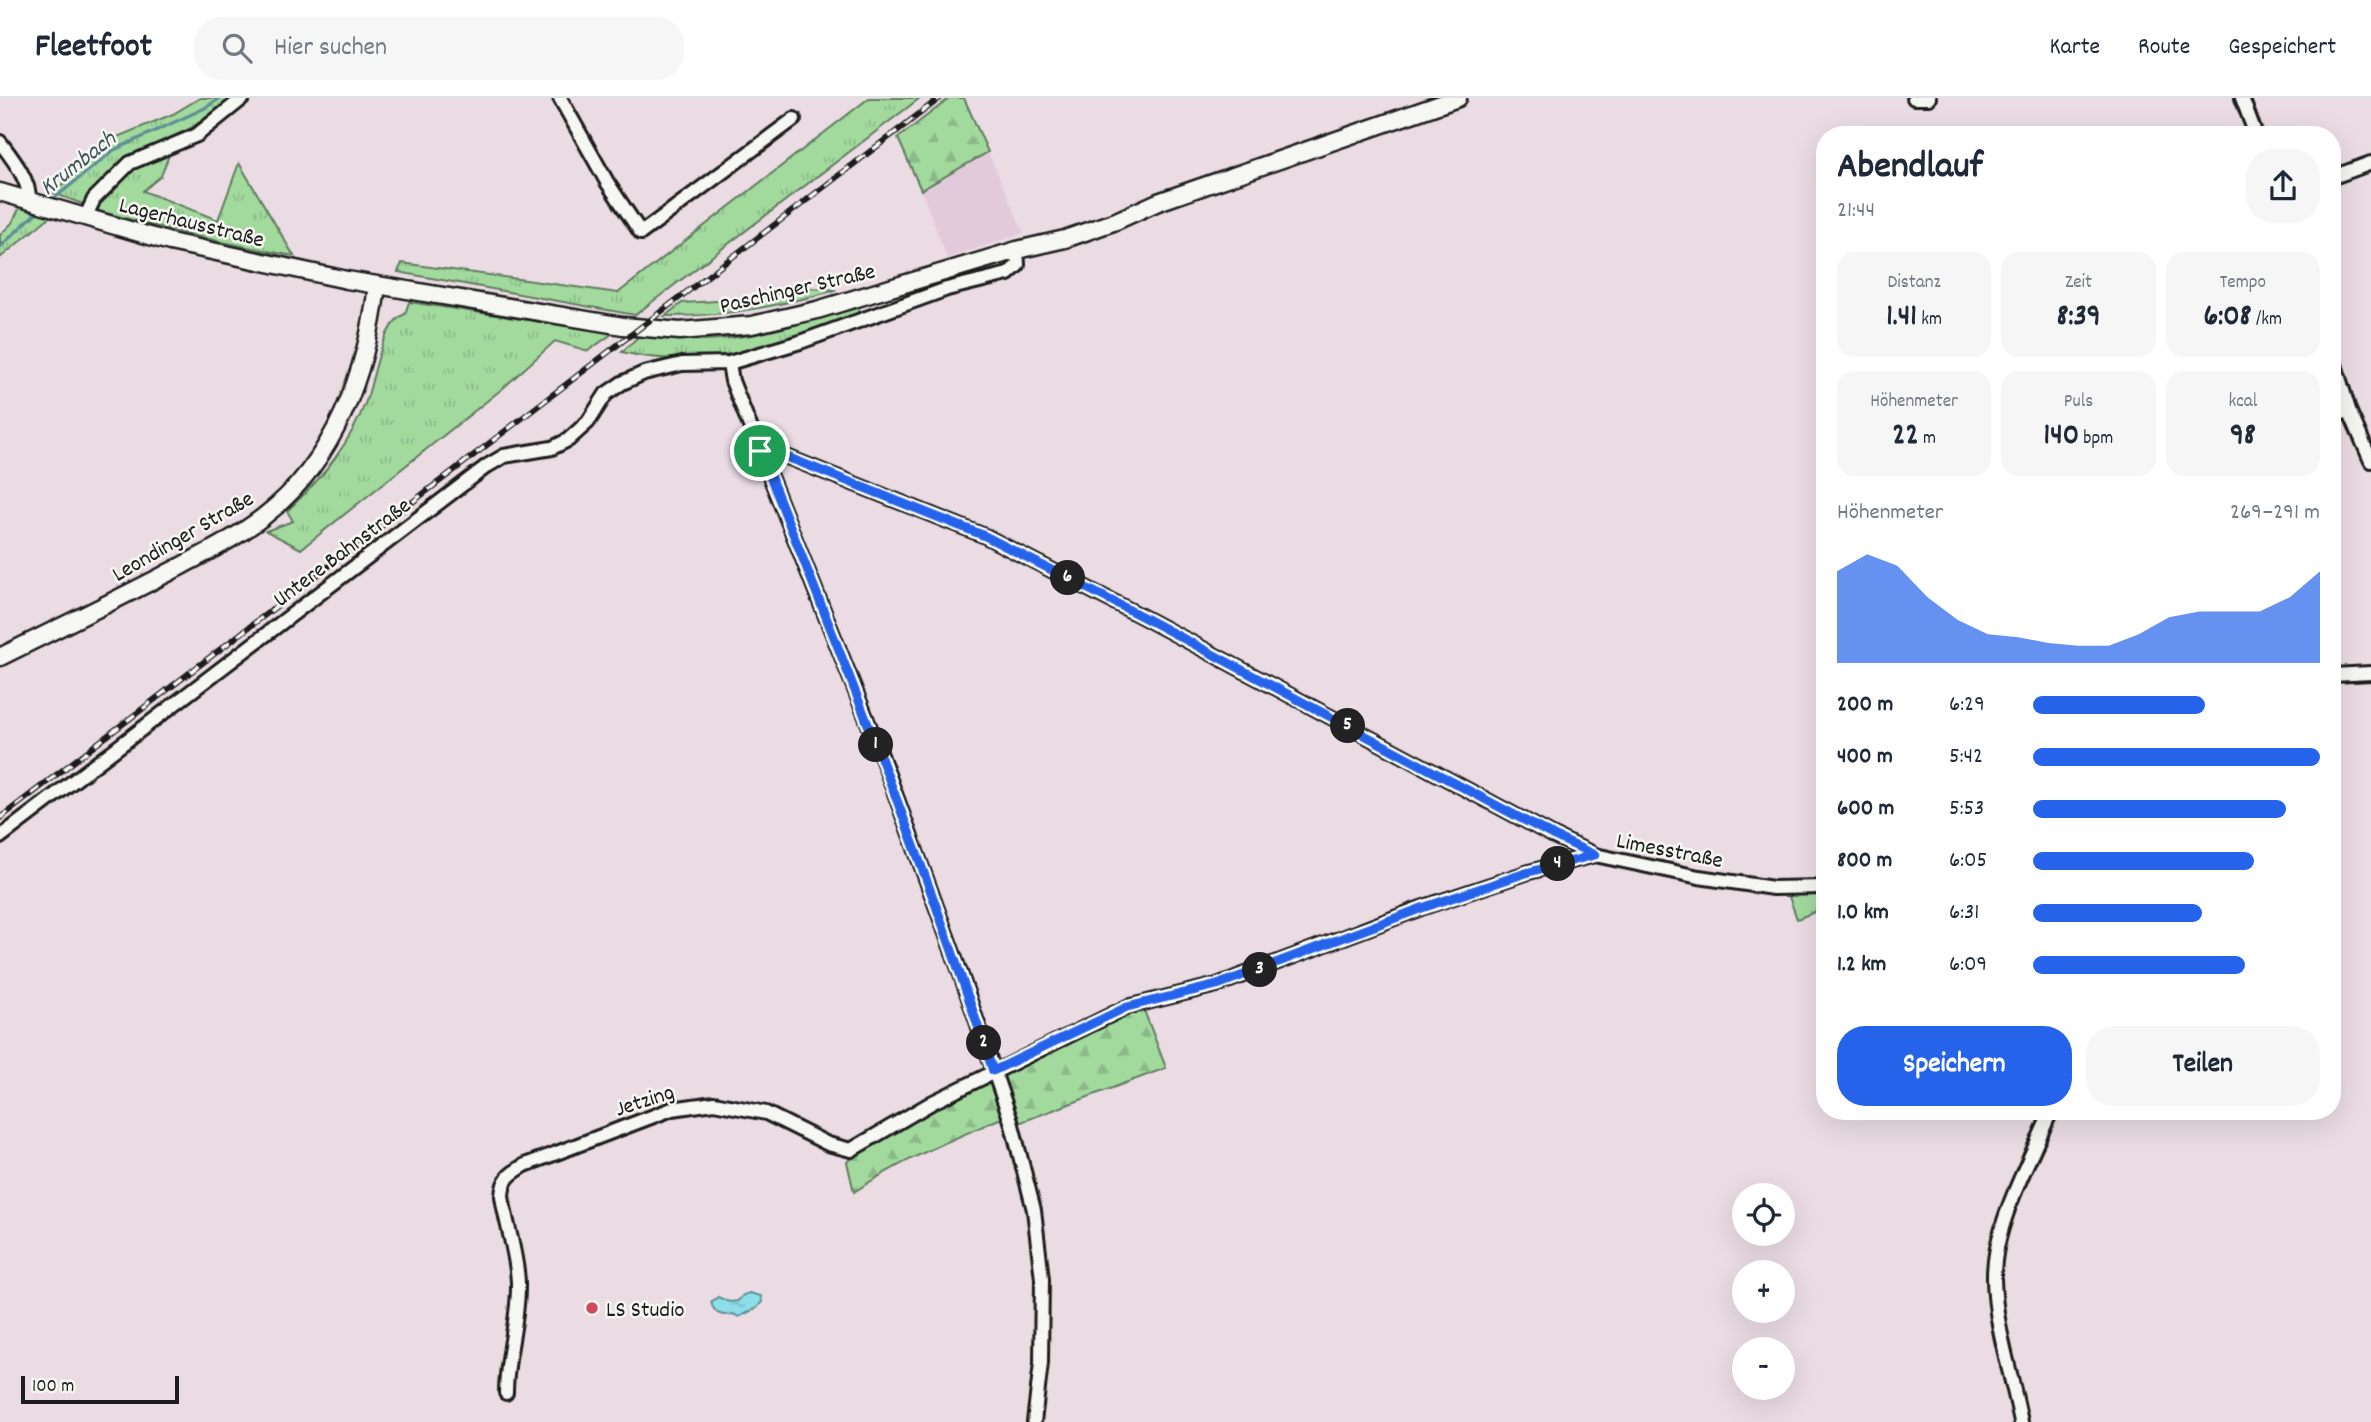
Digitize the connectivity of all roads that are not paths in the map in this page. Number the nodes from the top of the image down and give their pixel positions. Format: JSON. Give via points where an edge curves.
{"nodes":[{"id":1,"x":243,"y":98,"type":"edge"},
{"id":2,"x":561,"y":98,"type":"edge"},
{"id":3,"x":1458,"y":98,"type":"edge"},
{"id":4,"x":1914,"y":98,"type":"edge"},
{"id":5,"x":1929,"y":98,"type":"edge"},
{"id":6,"x":2242,"y":98,"type":"edge"},
{"id":7,"x":794,"y":119,"type":"dead end"},
{"id":8,"x":2253,"y":126,"type":"edge"},
{"id":9,"x":0,"y":142,"type":"edge"},
{"id":10,"x":2371,"y":163,"type":"edge"},
{"id":11,"x":2341,"y":174,"type":"edge"},
{"id":12,"x":0,"y":192,"type":"edge"},
{"id":13,"x":43,"y":205,"type":"junction"},
{"id":14,"x":85,"y":218,"type":"junction"},
{"id":15,"x":1017,"y":250,"type":"junction"},
{"id":16,"x":377,"y":285,"type":"junction"},
{"id":17,"x":729,"y":363,"type":"junction"},
{"id":18,"x":2341,"y":384,"type":"edge"},
{"id":19,"x":2349,"y":410,"type":"junction"},
{"id":20,"x":2341,"y":414,"type":"edge"},
{"id":21,"x":760,"y":451,"type":"junction"},
{"id":22,"x":2371,"y":461,"type":"edge"},
{"id":23,"x":0,"y":657,"type":"edge"},
{"id":24,"x":2371,"y":673,"type":"edge"},
{"id":25,"x":2341,"y":675,"type":"edge"},
{"id":26,"x":0,"y":837,"type":"edge"},
{"id":27,"x":1595,"y":855,"type":"junction"},
{"id":28,"x":1816,"y":887,"type":"edge"},
{"id":29,"x":993,"y":1071,"type":"junction"},
{"id":30,"x":2047,"y":1120,"type":"edge"},
{"id":31,"x":506,"y":1393,"type":"dead end"},
{"id":32,"x":1034,"y":1422,"type":"edge"},
{"id":33,"x":2021,"y":1422,"type":"edge"}],
"edges":[{"from":1,"to":14,"type":"street","via":[[197,135],[130,163],[94,199]]},
{"from":2,"to":7,"type":"street","via":[[640,233]]},
{"from":3,"to":15,"type":"street","name":"Paschinger Straße","via":[[1158,202],[1061,229]]},
{"from":4,"to":5,"type":"street"},
{"from":6,"to":8,"type":"street"},
{"from":9,"to":13,"type":"street","via":[[29,191]]},
{"from":10,"to":11,"type":"street"},
{"from":12,"to":13,"type":"street","name":"Lagerhausstraße"},
{"from":13,"to":14,"type":"street","name":"Lagerhausstraße"},
{"from":14,"to":16,"type":"street","name":"Lagerhausstraße","via":[[214,252]]},
{"from":15,"to":16,"type":"street","name":"Paschinger Straße","via":[[779,320],[705,331],[623,326]]},
{"from":15,"to":17,"type":"street","name":"Untere Bahnstraße","via":[[1018,265],[1008,274],[947,289]]},
{"from":16,"to":23,"type":"street","name":"Leondinger Straße","via":[[361,367],[341,421],[313,465],[275,507],[220,545]]},
{"from":17,"to":21,"type":"street"},
{"from":17,"to":26,"type":"street","name":"Untere Bahnstraße","via":[[682,364],[644,373],[606,394],[589,422],[568,440],[496,460]]},
{"from":18,"to":19,"type":"street"},
{"from":19,"to":20,"type":"street"},
{"from":19,"to":22,"type":"street"},
{"from":21,"to":27,"type":"street","name":"Limesstraße","via":[[772,451],[985,536]]},
{"from":21,"to":29,"type":"street","via":[[881,755]]},
{"from":24,"to":25,"type":"street"},
{"from":27,"to":28,"type":"street","name":"Limesstraße","via":[[1737,883]]},
{"from":27,"to":29,"type":"street","via":[[1422,908],[1217,985],[1127,1007]]},
{"from":29,"to":31,"type":"street","name":"Jetzing","via":[[851,1150],[828,1144],[766,1113],[730,1105],[694,1105],[644,1119],[508,1175],[502,1196],[518,1281]]},
{"from":29,"to":32,"type":"street","via":[[1024,1166],[1038,1240],[1042,1333]]},
{"from":30,"to":33,"type":"street","via":[[2004,1224],[1994,1265],[1997,1308]]}]}
